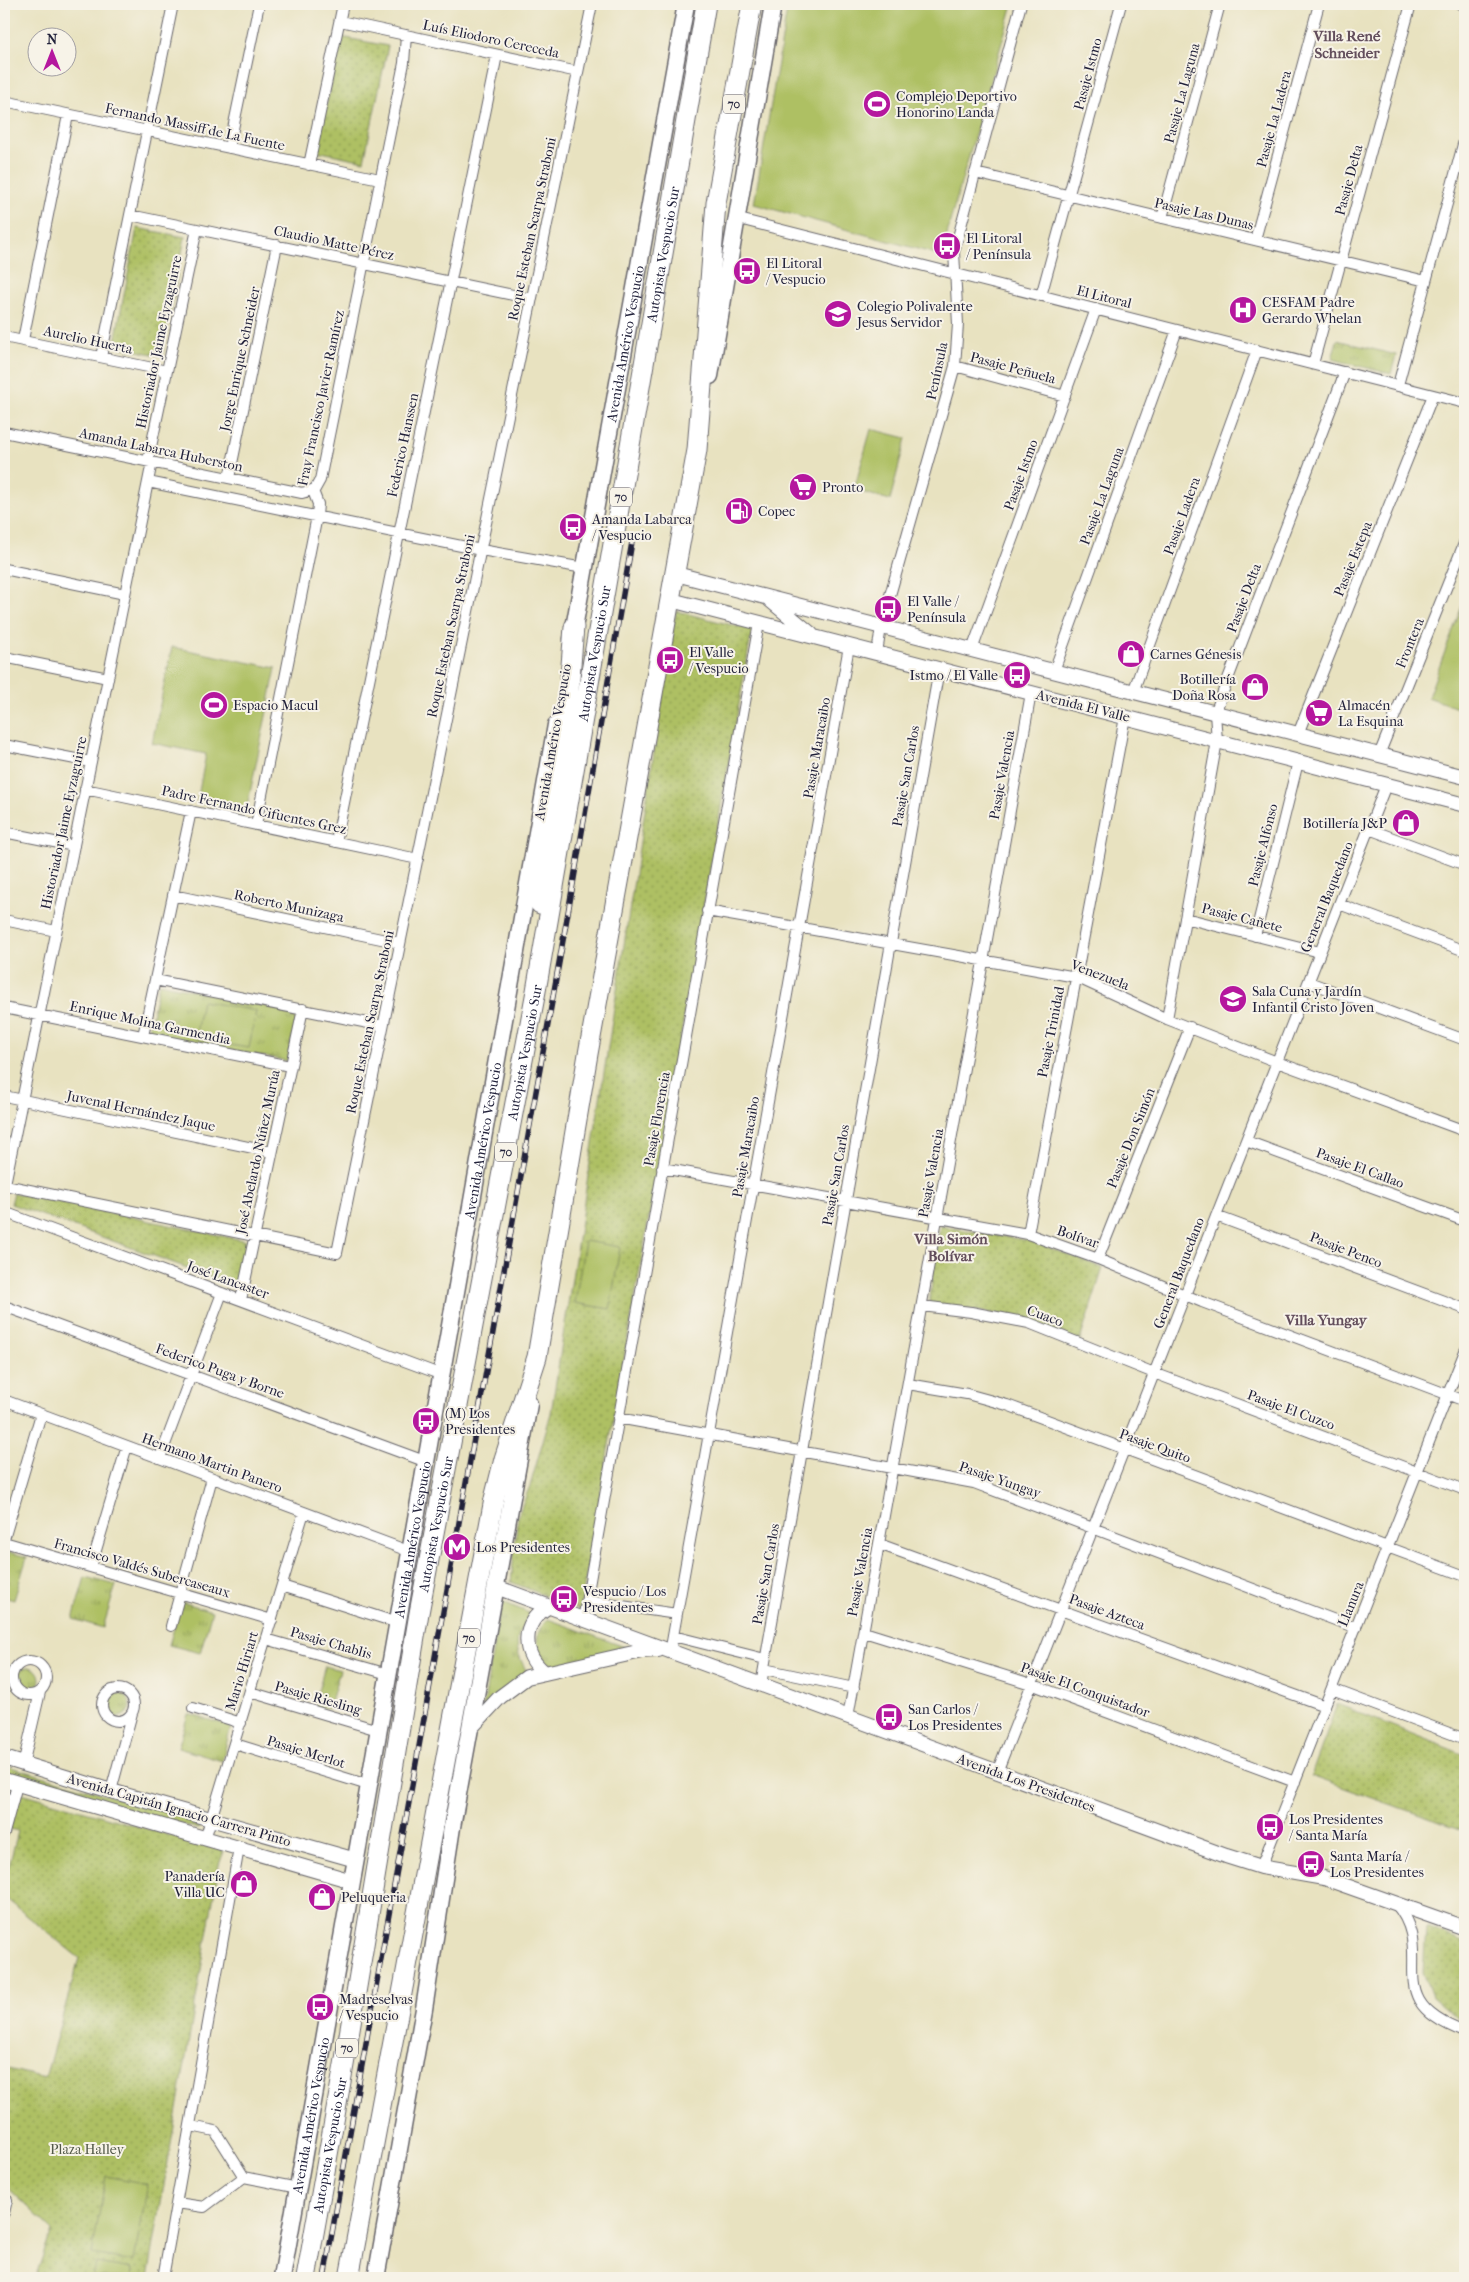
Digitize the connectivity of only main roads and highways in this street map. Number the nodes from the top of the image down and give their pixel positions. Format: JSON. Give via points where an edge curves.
{"nodes":[{"id":1,"x":686,"y":4,"type":"edge"},
{"id":2,"x":706,"y":4,"type":"edge"},
{"id":3,"x":752,"y":4,"type":"edge"},
{"id":4,"x":772,"y":4,"type":"edge"},
{"id":5,"x":697,"y":450,"type":"junction"},
{"id":6,"x":574,"y":627,"type":"junction"},
{"id":7,"x":536,"y":991,"type":"junction"},
{"id":8,"x":537,"y":1357,"type":"junction"},
{"id":9,"x":360,"y":2216,"type":"junction"},
{"id":10,"x":282,"y":2278,"type":"edge"},
{"id":11,"x":306,"y":2278,"type":"edge"},
{"id":12,"x":349,"y":2278,"type":"edge"},
{"id":13,"x":359,"y":2278,"type":"edge"},
{"id":14,"x":376,"y":2278,"type":"edge"}],
"edges":[{"from":1,"to":6,"type":"main road","name":"Avenida Américo Vespucio"},
{"from":2,"to":7,"type":"highway","name":"Autopista Vespucio Sur","number":"70"},
{"from":3,"to":5,"type":"highway","number":"70","via":[[716,203]]},
{"from":4,"to":5,"type":"main road"},
{"from":5,"to":8,"type":"highway","number":"70"},
{"from":6,"to":7,"type":"highway","via":[[567,709],[541,891]]},
{"from":6,"to":10,"type":"main road","name":"Avenida Américo Vespucio"},
{"from":7,"to":11,"type":"highway","name":"Autopista Vespucio Sur","number":"70","via":[[419,1613]]},
{"from":8,"to":9,"type":"highway","number":"70","via":[[494,1499]]},
{"from":8,"to":14,"type":"main road","via":[[444,1874],[418,2047]]},
{"from":9,"to":12,"type":"highway","number":"70"},
{"from":9,"to":13,"type":"highway"}]}
